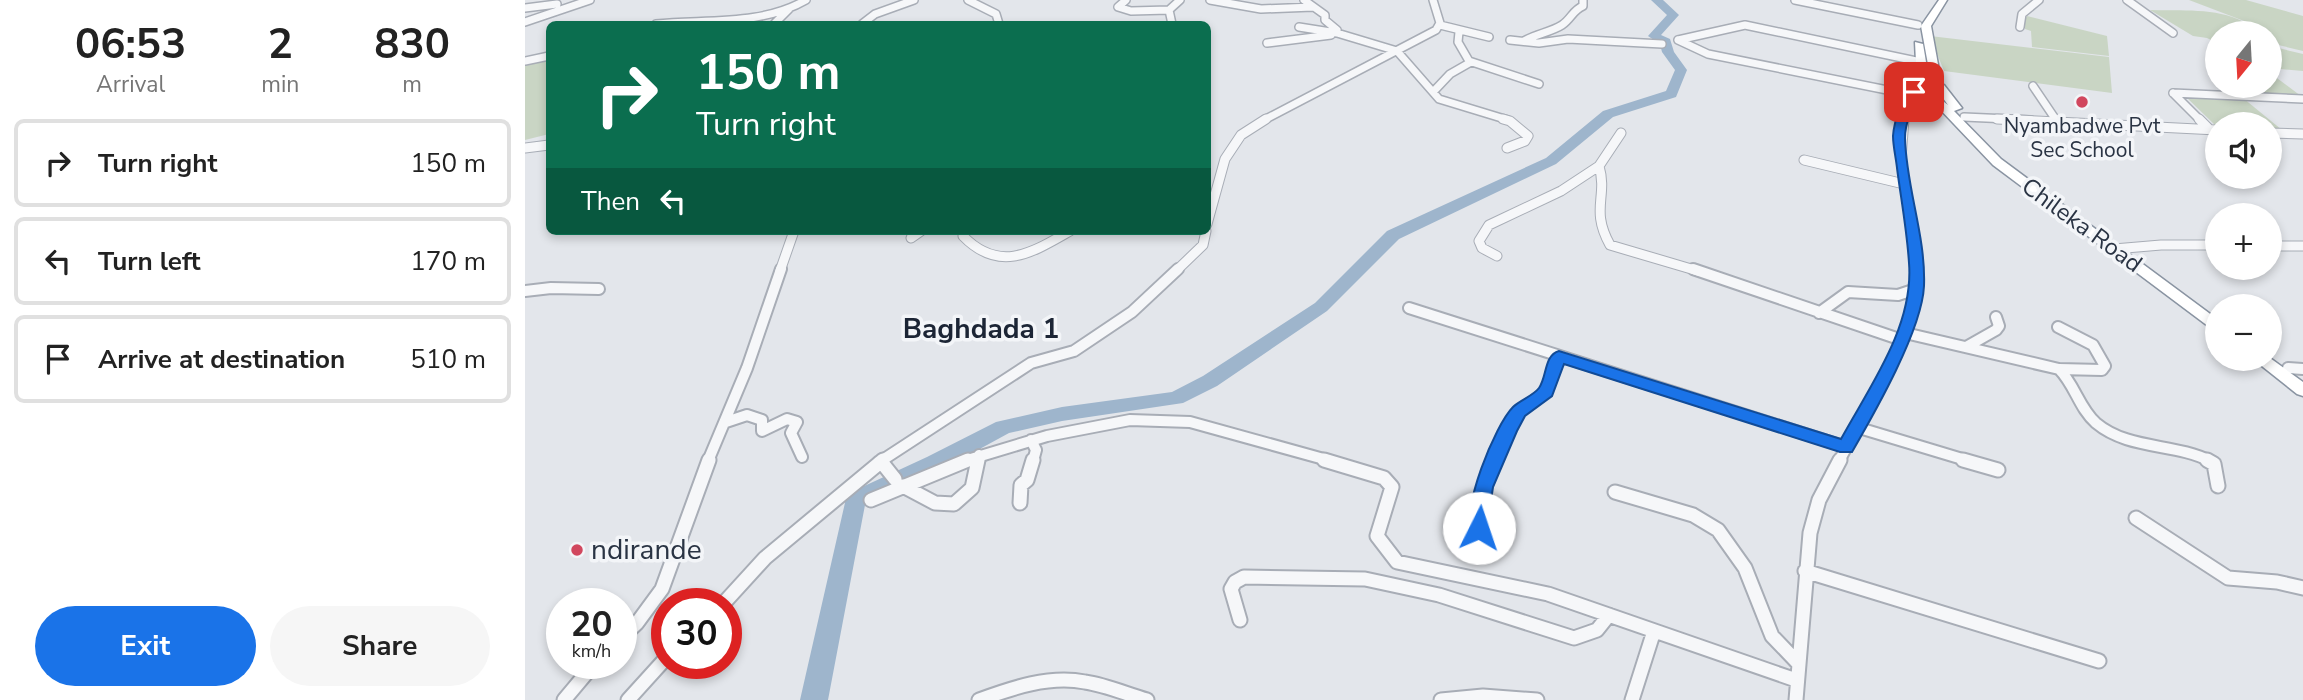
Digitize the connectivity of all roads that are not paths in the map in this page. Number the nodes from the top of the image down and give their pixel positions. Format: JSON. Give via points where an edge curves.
{"nodes":[{"id":1,"x":581,"y":0,"type":"edge"},
{"id":2,"x":590,"y":0,"type":"edge"},
{"id":3,"x":806,"y":0,"type":"edge"},
{"id":4,"x":913,"y":0,"type":"edge"},
{"id":5,"x":968,"y":0,"type":"edge"},
{"id":6,"x":1126,"y":0,"type":"edge"},
{"id":7,"x":1180,"y":0,"type":"edge"},
{"id":8,"x":1210,"y":0,"type":"edge"},
{"id":9,"x":1304,"y":0,"type":"edge"},
{"id":10,"x":1433,"y":0,"type":"edge"},
{"id":11,"x":1583,"y":0,"type":"edge"},
{"id":12,"x":1795,"y":0,"type":"edge"},
{"id":13,"x":1934,"y":0,"type":"edge"},
{"id":14,"x":1943,"y":0,"type":"edge"},
{"id":15,"x":2039,"y":0,"type":"edge"},
{"id":16,"x":2127,"y":0,"type":"edge"},
{"id":17,"x":1313,"y":7,"type":"junction"},
{"id":18,"x":525,"y":8,"type":"edge"},
{"id":19,"x":789,"y":9,"type":"junction"},
{"id":20,"x":1169,"y":10,"type":"junction"},
{"id":21,"x":697,"y":21,"type":"edge"},
{"id":22,"x":777,"y":21,"type":"edge"},
{"id":23,"x":866,"y":21,"type":"edge"},
{"id":24,"x":998,"y":21,"type":"edge"},
{"id":25,"x":1171,"y":21,"type":"edge"},
{"id":26,"x":525,"y":22,"type":"edge"},
{"id":27,"x":1918,"y":24,"type":"junction"},
{"id":28,"x":1440,"y":25,"type":"junction"},
{"id":29,"x":1299,"y":27,"type":"dead end"},
{"id":30,"x":2020,"y":27,"type":"dead end"},
{"id":31,"x":1327,"y":31,"type":"junction"},
{"id":32,"x":1459,"y":32,"type":"junction"},
{"id":33,"x":1337,"y":33,"type":"junction"},
{"id":34,"x":2159,"y":33,"type":"dead end"},
{"id":35,"x":1489,"y":37,"type":"dead end"},
{"id":36,"x":1510,"y":40,"type":"dead end"},
{"id":37,"x":1524,"y":41,"type":"junction"},
{"id":38,"x":1267,"y":43,"type":"dead end"},
{"id":39,"x":1662,"y":44,"type":"dead end"},
{"id":40,"x":1397,"y":51,"type":"junction"},
{"id":41,"x":546,"y":56,"type":"edge"},
{"id":42,"x":525,"y":61,"type":"edge"},
{"id":43,"x":1471,"y":62,"type":"junction"},
{"id":44,"x":1921,"y":62,"type":"junction"},
{"id":45,"x":1539,"y":84,"type":"dead end"},
{"id":46,"x":1938,"y":84,"type":"junction"},
{"id":47,"x":2033,"y":86,"type":"dead end"},
{"id":48,"x":1916,"y":87,"type":"junction"},
{"id":49,"x":1433,"y":92,"type":"junction"},
{"id":50,"x":2303,"y":99,"type":"edge"},
{"id":51,"x":1963,"y":117,"type":"junction"},
{"id":52,"x":2057,"y":122,"type":"junction"},
{"id":53,"x":2205,"y":122,"type":"edge"},
{"id":54,"x":2205,"y":130,"type":"edge"},
{"id":55,"x":1621,"y":133,"type":"dead end"},
{"id":56,"x":2282,"y":133,"type":"edge"},
{"id":57,"x":2303,"y":134,"type":"edge"},
{"id":58,"x":526,"y":144,"type":"edge"},
{"id":59,"x":546,"y":145,"type":"edge"},
{"id":60,"x":1507,"y":148,"type":"dead end"},
{"id":61,"x":1804,"y":160,"type":"dead end"},
{"id":62,"x":1598,"y":166,"type":"junction"},
{"id":63,"x":1904,"y":184,"type":"junction"},
{"id":64,"x":1211,"y":209,"type":"edge"},
{"id":65,"x":793,"y":235,"type":"edge"},
{"id":66,"x":915,"y":235,"type":"edge"},
{"id":67,"x":963,"y":235,"type":"edge"},
{"id":68,"x":1063,"y":235,"type":"edge"},
{"id":69,"x":1205,"y":235,"type":"edge"},
{"id":70,"x":911,"y":238,"type":"dead end"},
{"id":71,"x":2205,"y":246,"type":"edge"},
{"id":72,"x":2282,"y":246,"type":"edge"},
{"id":73,"x":2303,"y":246,"type":"edge"},
{"id":74,"x":2120,"y":248,"type":"junction"},
{"id":75,"x":1497,"y":256,"type":"dead end"},
{"id":76,"x":599,"y":289,"type":"dead end"},
{"id":77,"x":1916,"y":289,"type":"junction"},
{"id":78,"x":525,"y":291,"type":"edge"},
{"id":79,"x":1409,"y":308,"type":"dead end"},
{"id":80,"x":2205,"y":308,"type":"edge"},
{"id":81,"x":1819,"y":313,"type":"junction"},
{"id":82,"x":2205,"y":316,"type":"edge"},
{"id":83,"x":1996,"y":317,"type":"dead end"},
{"id":84,"x":2057,"y":327,"type":"dead end"},
{"id":85,"x":1903,"y":336,"type":"junction"},
{"id":86,"x":1966,"y":347,"type":"junction"},
{"id":87,"x":1559,"y":357,"type":"junction"},
{"id":88,"x":2296,"y":368,"type":"edge"},
{"id":89,"x":2059,"y":369,"type":"junction"},
{"id":90,"x":2277,"y":371,"type":"edge"},
{"id":91,"x":2303,"y":379,"type":"edge"},
{"id":92,"x":2303,"y":390,"type":"edge"},
{"id":93,"x":726,"y":422,"type":"junction"},
{"id":94,"x":1856,"y":427,"type":"junction"},
{"id":95,"x":1031,"y":440,"type":"junction"},
{"id":96,"x":1846,"y":447,"type":"junction"},
{"id":97,"x":979,"y":455,"type":"junction"},
{"id":98,"x":802,"y":457,"type":"dead end"},
{"id":99,"x":879,"y":463,"type":"junction"},
{"id":100,"x":1998,"y":470,"type":"dead end"},
{"id":101,"x":899,"y":482,"type":"junction"},
{"id":102,"x":2218,"y":486,"type":"dead end"},
{"id":103,"x":1615,"y":492,"type":"dead end"},
{"id":104,"x":871,"y":500,"type":"dead end"},
{"id":105,"x":1020,"y":503,"type":"dead end"},
{"id":106,"x":2136,"y":518,"type":"dead end"},
{"id":107,"x":1479,"y":528,"type":"dead end"},
{"id":108,"x":1805,"y":571,"type":"junction"},
{"id":109,"x":734,"y":588,"type":"edge"},
{"id":110,"x":2303,"y":588,"type":"edge"},
{"id":111,"x":1609,"y":615,"type":"junction"},
{"id":112,"x":1240,"y":620,"type":"dead end"},
{"id":113,"x":637,"y":623,"type":"edge"},
{"id":114,"x":1654,"y":631,"type":"junction"},
{"id":115,"x":2099,"y":661,"type":"dead end"},
{"id":116,"x":1797,"y":662,"type":"junction"},
{"id":117,"x":651,"y":675,"type":"edge"},
{"id":118,"x":581,"y":679,"type":"edge"},
{"id":119,"x":1796,"y":680,"type":"junction"},
{"id":120,"x":563,"y":700,"type":"edge"},
{"id":121,"x":628,"y":700,"type":"edge"},
{"id":122,"x":979,"y":700,"type":"edge"},
{"id":123,"x":1147,"y":700,"type":"edge"},
{"id":124,"x":1441,"y":700,"type":"edge"},
{"id":125,"x":1537,"y":700,"type":"edge"},
{"id":126,"x":1632,"y":700,"type":"edge"},
{"id":127,"x":1796,"y":700,"type":"edge"}],
"edges":[{"from":1,"to":18,"type":"street"},
{"from":2,"to":26,"type":"street"},
{"from":3,"to":19,"type":"street"},
{"from":4,"to":23,"type":"street"},
{"from":5,"to":24,"type":"street","via":[[996,14]]},
{"from":6,"to":20,"type":"street","via":[[1118,7]]},
{"from":7,"to":20,"type":"street"},
{"from":8,"to":17,"type":"street","via":[[1245,8]]},
{"from":9,"to":17,"type":"street"},
{"from":10,"to":28,"type":"street"},
{"from":11,"to":37,"type":"street","via":[[1583,6],[1564,24]]},
{"from":12,"to":27,"type":"street"},
{"from":13,"to":27,"type":"highway"},
{"from":14,"to":46,"type":"highway","name":"Chileka Road","via":[[1926,26]]},
{"from":15,"to":30,"type":"street","via":[[2022,12]]},
{"from":16,"to":34,"type":"street","via":[[2173,33]]},
{"from":17,"to":31,"type":"street","via":[[1337,30]]},
{"from":19,"to":21,"type":"street"},
{"from":19,"to":22,"type":"street"},
{"from":20,"to":25,"type":"street"},
{"from":27,"to":44,"type":"highway"},
{"from":28,"to":32,"type":"street"},
{"from":28,"to":40,"type":"street"},
{"from":29,"to":31,"type":"street"},
{"from":31,"to":33,"type":"street"},
{"from":32,"to":35,"type":"street"},
{"from":32,"to":43,"type":"street","via":[[1458,42]]},
{"from":33,"to":38,"type":"street"},
{"from":33,"to":40,"type":"street"},
{"from":36,"to":37,"type":"street"},
{"from":37,"to":39,"type":"street"},
{"from":40,"to":49,"type":"street"},
{"from":40,"to":64,"type":"street","via":[[1241,135],[1226,155]]},
{"from":41,"to":42,"type":"street"},
{"from":43,"to":45,"type":"street"},
{"from":43,"to":49,"type":"street","via":[[1450,74]]},
{"from":44,"to":48,"type":"highway"},
{"from":44,"to":48,"type":"street","via":[[1745,25],[1678,40],[1708,54]]},
{"from":46,"to":48,"type":"highway"},
{"from":46,"to":51,"type":"highway","name":"Chileka Road"},
{"from":47,"to":52,"type":"street"},
{"from":48,"to":63,"type":"street","via":[[1899,131]]},
{"from":48,"to":74,"type":"highway","name":"Chileka Road","via":[[1939,102],[1997,162]]},
{"from":49,"to":60,"type":"street","via":[[1447,104],[1510,121],[1528,136]]},
{"from":50,"to":53,"type":"street","via":[[2173,93]]},
{"from":51,"to":52,"type":"street"},
{"from":51,"to":74,"type":"highway","name":"Chileka Road","via":[[1986,143]]},
{"from":52,"to":54,"type":"street"},
{"from":55,"to":62,"type":"street"},
{"from":56,"to":57,"type":"street"},
{"from":58,"to":59,"type":"street"},
{"from":61,"to":63,"type":"street"},
{"from":62,"to":75,"type":"street","via":[[1561,191],[1489,225],[1479,241]]},
{"from":62,"to":81,"type":"street","via":[[1602,174],[1597,218],[1610,245]]},
{"from":63,"to":77,"type":"street","via":[[1917,264]]},
{"from":65,"to":93,"type":"street"},
{"from":66,"to":70,"type":"street"},
{"from":67,"to":68,"type":"street","via":[[971,244],[1009,259],[1027,256]]},
{"from":69,"to":99,"type":"street","via":[[1203,245],[1146,301],[1074,351],[1037,361]]},
{"from":71,"to":74,"type":"street"},
{"from":72,"to":73,"type":"street"},
{"from":74,"to":80,"type":"highway","name":"Chileka Road"},
{"from":74,"to":82,"type":"highway","name":"Chileka Road"},
{"from":76,"to":78,"type":"street"},
{"from":77,"to":81,"type":"street","via":[[1898,295],[1848,292]]},
{"from":77,"to":85,"type":"street"},
{"from":79,"to":87,"type":"street"},
{"from":81,"to":85,"type":"street"},
{"from":83,"to":86,"type":"street","via":[[1996,330]]},
{"from":84,"to":89,"type":"street","via":[[2090,340],[2105,366],[2093,371]]},
{"from":85,"to":86,"type":"street"},
{"from":85,"to":94,"type":"street"},
{"from":86,"to":89,"type":"street"},
{"from":87,"to":96,"type":"street"},
{"from":87,"to":107,"type":"street","via":[[1546,392],[1518,412],[1508,431],[1483,487]]},
{"from":88,"to":91,"type":"highway"},
{"from":89,"to":102,"type":"street","via":[[2100,426],[2211,461]]},
{"from":90,"to":92,"type":"highway"},
{"from":93,"to":98,"type":"street","via":[[747,415],[762,420],[762,431],[787,419],[797,422],[791,433]]},
{"from":93,"to":113,"type":"street","via":[[662,589]]},
{"from":94,"to":96,"type":"street"},
{"from":94,"to":100,"type":"street"},
{"from":95,"to":97,"type":"street"},
{"from":95,"to":105,"type":"street","via":[[1037,450],[1027,481],[1021,485]]},
{"from":95,"to":111,"type":"street","via":[[1130,420],[1190,422],[1333,462],[1384,478],[1392,487],[1392,501],[1377,536],[1397,562],[1522,587]]},
{"from":96,"to":108,"type":"street","via":[[1819,500]]},
{"from":97,"to":101,"type":"street"},
{"from":97,"to":101,"type":"street","via":[[972,488],[954,505],[935,503]]},
{"from":99,"to":101,"type":"street"},
{"from":99,"to":109,"type":"street"},
{"from":101,"to":104,"type":"street"},
{"from":103,"to":116,"type":"street","via":[[1693,515],[1718,530],[1745,568],[1772,636]]},
{"from":106,"to":110,"type":"street","via":[[2228,578]]},
{"from":108,"to":115,"type":"street"},
{"from":108,"to":116,"type":"street"},
{"from":111,"to":112,"type":"street","via":[[1597,630],[1574,638],[1439,595],[1365,579],[1244,577],[1231,589]]},
{"from":111,"to":114,"type":"street"},
{"from":114,"to":119,"type":"street"},
{"from":114,"to":126,"type":"street"},
{"from":116,"to":119,"type":"street"},
{"from":117,"to":121,"type":"street"},
{"from":118,"to":120,"type":"street"},
{"from":119,"to":127,"type":"street"},
{"from":122,"to":123,"type":"street","via":[[1011,688],[1081,681]]},
{"from":124,"to":125,"type":"street","via":[[1483,696]]}]}
